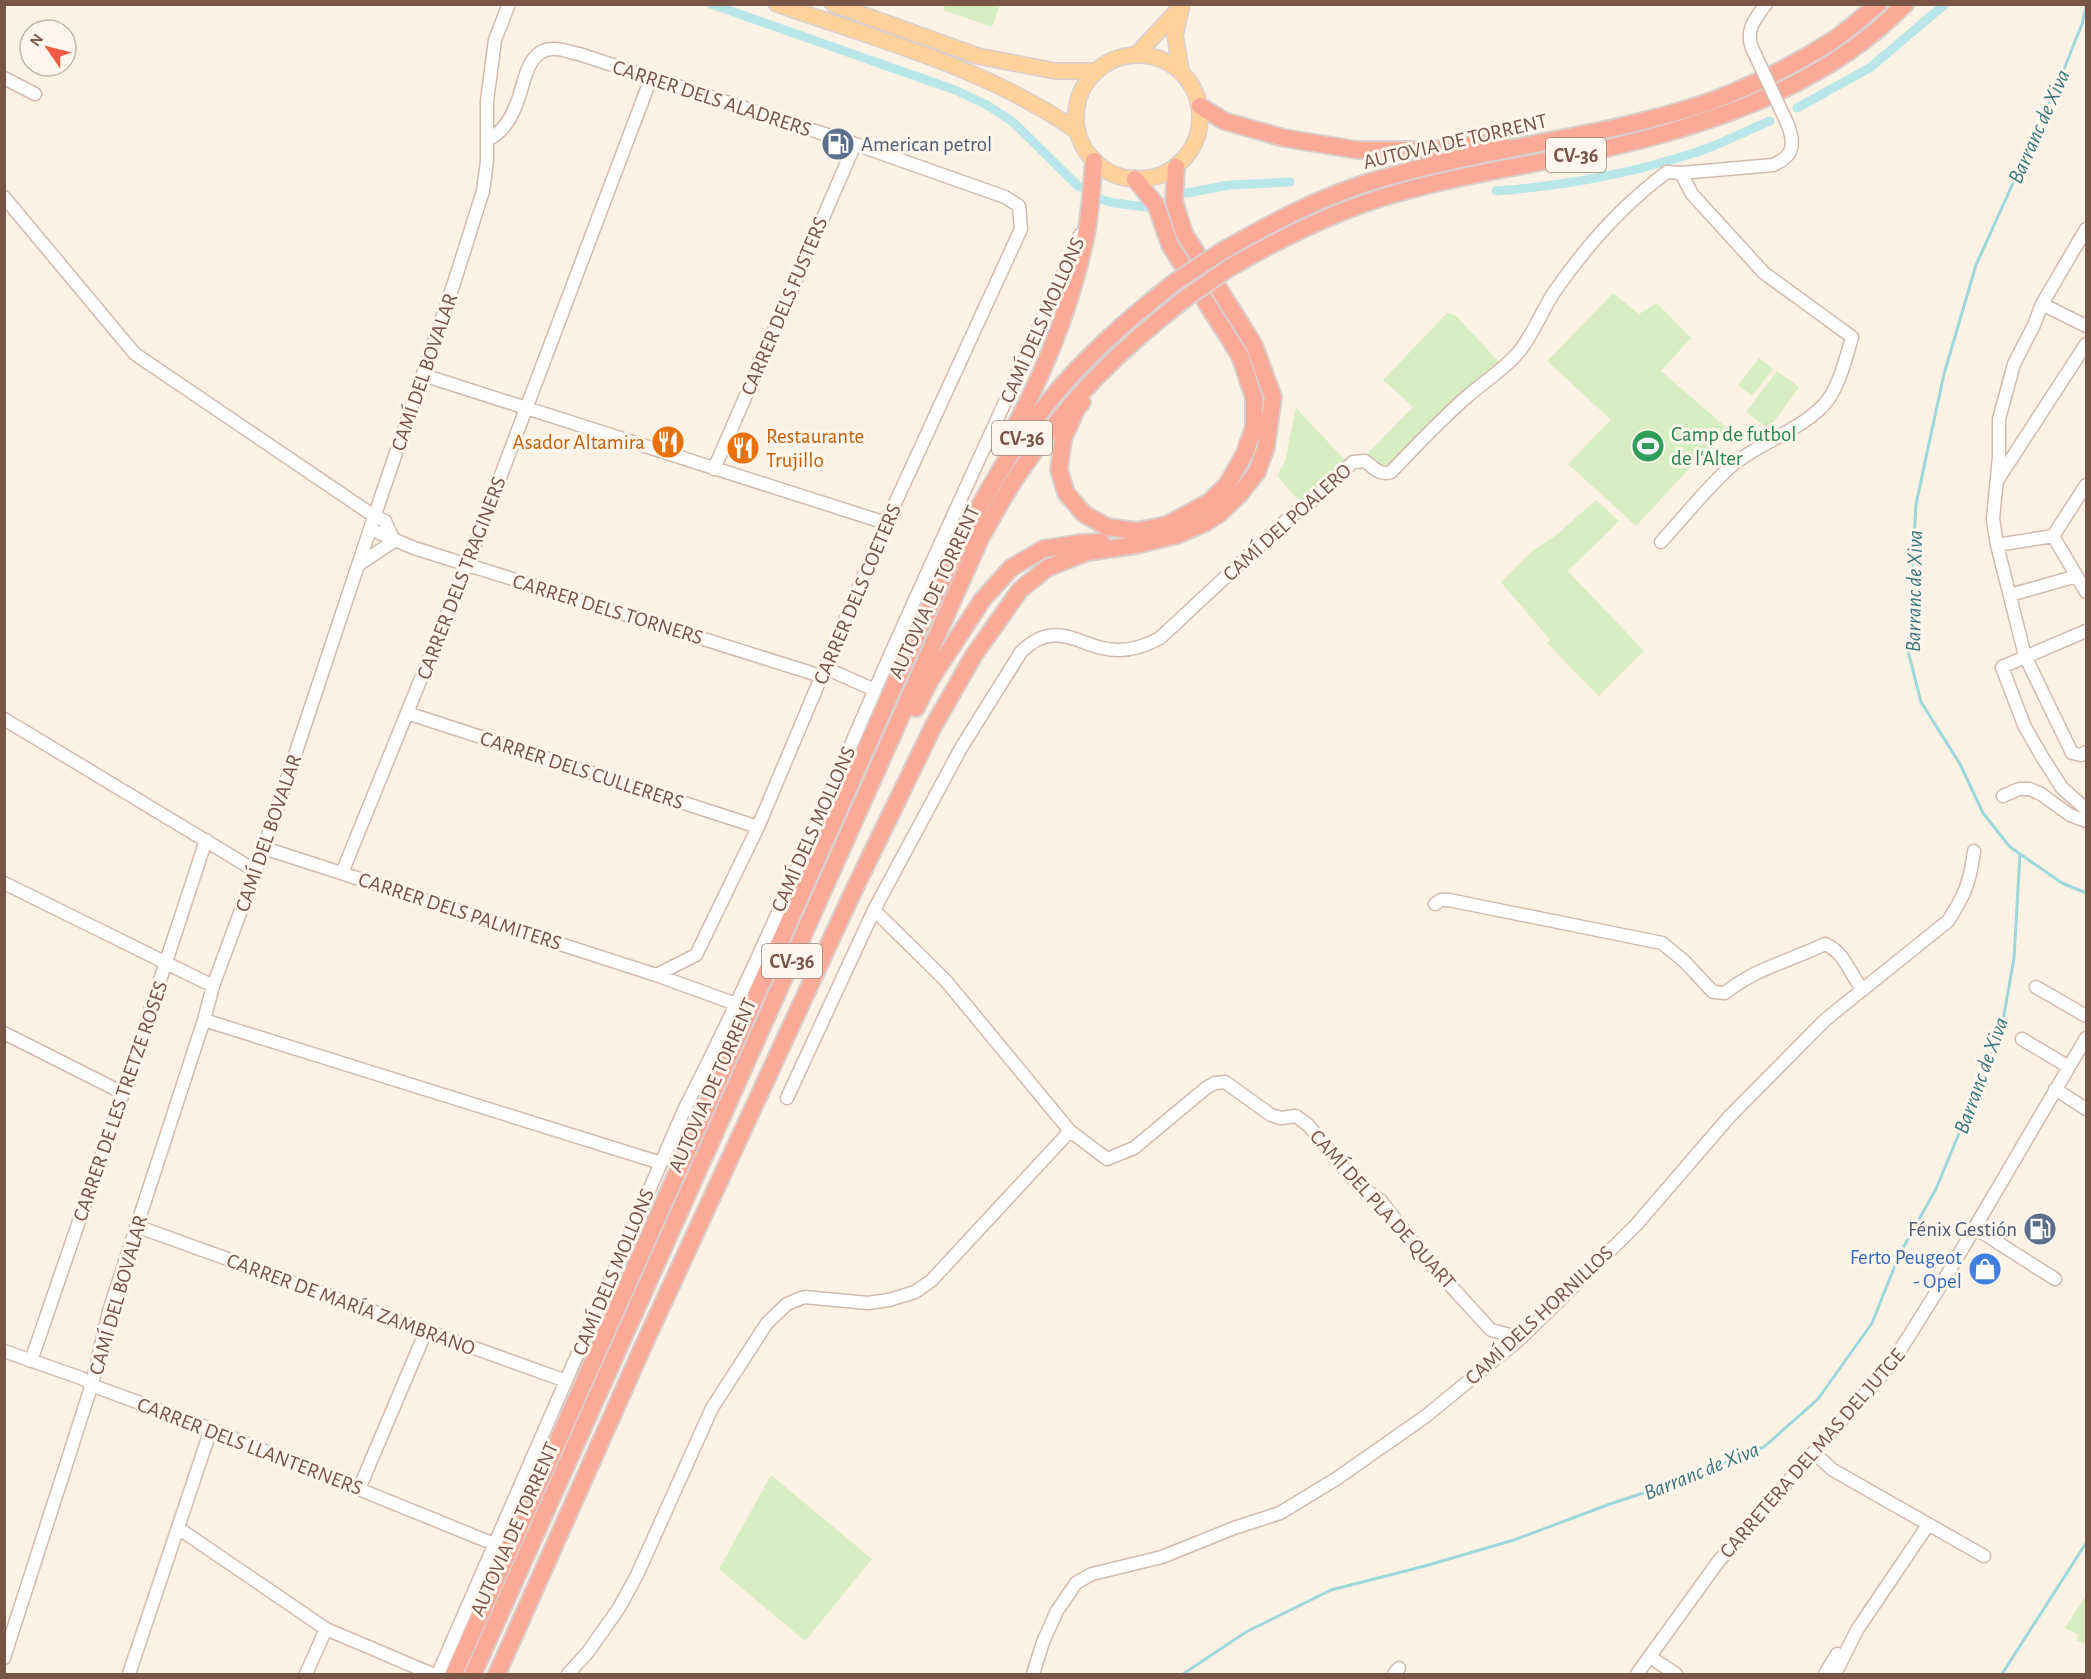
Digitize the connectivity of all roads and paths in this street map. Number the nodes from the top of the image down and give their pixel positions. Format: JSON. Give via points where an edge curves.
{"nodes":[{"id":1,"x":508,"y":4,"type":"edge"},
{"id":2,"x":777,"y":4,"type":"edge"},
{"id":3,"x":833,"y":4,"type":"edge"},
{"id":4,"x":1766,"y":4,"type":"edge"},
{"id":5,"x":1878,"y":4,"type":"edge"},
{"id":6,"x":1905,"y":4,"type":"edge"},
{"id":7,"x":1177,"y":6,"type":"edge"},
{"id":8,"x":1137,"y":54,"type":"junction"},
{"id":9,"x":1181,"y":70,"type":"junction"},
{"id":10,"x":1095,"y":72,"type":"junction"},
{"id":11,"x":4,"y":78,"type":"edge"},
{"id":12,"x":651,"y":78,"type":"junction"},
{"id":13,"x":35,"y":94,"type":"dead end"},
{"id":14,"x":1200,"y":106,"type":"junction"},
{"id":15,"x":1659,"y":117,"type":"junction"},
{"id":16,"x":1077,"y":131,"type":"junction"},
{"id":17,"x":487,"y":140,"type":"junction"},
{"id":18,"x":855,"y":144,"type":"junction"},
{"id":19,"x":1094,"y":161,"type":"junction"},
{"id":20,"x":1176,"y":167,"type":"junction"},
{"id":21,"x":1681,"y":173,"type":"junction"},
{"id":22,"x":1135,"y":179,"type":"junction"},
{"id":23,"x":4,"y":197,"type":"edge"},
{"id":24,"x":1005,"y":197,"type":"joint"},
{"id":25,"x":1089,"y":215,"type":"junction"},
{"id":26,"x":2086,"y":230,"type":"edge"},
{"id":27,"x":1188,"y":300,"type":"junction"},
{"id":28,"x":2042,"y":304,"type":"junction"},
{"id":29,"x":2086,"y":326,"type":"edge"},
{"id":30,"x":2086,"y":344,"type":"edge"},
{"id":31,"x":423,"y":375,"type":"junction"},
{"id":32,"x":526,"y":409,"type":"junction"},
{"id":33,"x":714,"y":469,"type":"junction"},
{"id":34,"x":1997,"y":481,"type":"junction"},
{"id":35,"x":2086,"y":485,"type":"edge"},
{"id":36,"x":374,"y":516,"type":"junction"},
{"id":37,"x":886,"y":523,"type":"junction"},
{"id":38,"x":370,"y":529,"type":"junction"},
{"id":39,"x":1177,"y":535,"type":"junction"},
{"id":40,"x":2053,"y":536,"type":"junction"},
{"id":41,"x":394,"y":541,"type":"junction"},
{"id":42,"x":1661,"y":542,"type":"dead end"},
{"id":43,"x":1996,"y":545,"type":"junction"},
{"id":44,"x":358,"y":565,"type":"junction"},
{"id":45,"x":467,"y":565,"type":"junction"},
{"id":46,"x":2077,"y":576,"type":"junction"},
{"id":47,"x":2086,"y":592,"type":"edge"},
{"id":48,"x":2010,"y":595,"type":"junction"},
{"id":49,"x":2086,"y":631,"type":"edge"},
{"id":50,"x":918,"y":632,"type":"junction"},
{"id":51,"x":2025,"y":656,"type":"junction"},
{"id":52,"x":823,"y":672,"type":"junction"},
{"id":53,"x":875,"y":690,"type":"junction"},
{"id":54,"x":407,"y":713,"type":"junction"},
{"id":55,"x":4,"y":719,"type":"edge"},
{"id":56,"x":2086,"y":752,"type":"edge"},
{"id":57,"x":2003,"y":796,"type":"dead end"},
{"id":58,"x":2086,"y":808,"type":"edge"},
{"id":59,"x":2086,"y":821,"type":"edge"},
{"id":60,"x":758,"y":827,"type":"junction"},
{"id":61,"x":206,"y":840,"type":"junction"},
{"id":62,"x":264,"y":848,"type":"junction"},
{"id":63,"x":1974,"y":851,"type":"dead end"},
{"id":64,"x":256,"y":871,"type":"junction"},
{"id":65,"x":342,"y":873,"type":"junction"},
{"id":66,"x":4,"y":883,"type":"edge"},
{"id":67,"x":826,"y":885,"type":"junction"},
{"id":68,"x":1436,"y":904,"type":"dead end"},
{"id":69,"x":874,"y":910,"type":"junction"},
{"id":70,"x":165,"y":964,"type":"junction"},
{"id":71,"x":656,"y":975,"type":"junction"},
{"id":72,"x":213,"y":986,"type":"junction"},
{"id":73,"x":2036,"y":987,"type":"dead end"},
{"id":74,"x":1863,"y":990,"type":"junction"},
{"id":75,"x":736,"y":1004,"type":"junction"},
{"id":76,"x":2086,"y":1016,"type":"edge"},
{"id":77,"x":204,"y":1020,"type":"junction"},
{"id":78,"x":4,"y":1033,"type":"edge"},
{"id":79,"x":2086,"y":1038,"type":"edge"},
{"id":80,"x":2022,"y":1039,"type":"dead end"},
{"id":81,"x":2083,"y":1052,"type":"edge"},
{"id":82,"x":2069,"y":1067,"type":"junction"},
{"id":83,"x":2055,"y":1089,"type":"junction"},
{"id":84,"x":123,"y":1093,"type":"junction"},
{"id":85,"x":787,"y":1098,"type":"dead end"},
{"id":86,"x":2086,"y":1109,"type":"edge"},
{"id":87,"x":1070,"y":1131,"type":"junction"},
{"id":88,"x":661,"y":1163,"type":"junction"},
{"id":89,"x":136,"y":1226,"type":"junction"},
{"id":90,"x":1975,"y":1228,"type":"junction"},
{"id":91,"x":2055,"y":1279,"type":"dead end"},
{"id":92,"x":426,"y":1331,"type":"junction"},
{"id":93,"x":1521,"y":1338,"type":"junction"},
{"id":94,"x":4,"y":1351,"type":"edge"},
{"id":95,"x":31,"y":1361,"type":"junction"},
{"id":96,"x":566,"y":1381,"type":"junction"},
{"id":97,"x":92,"y":1384,"type":"junction"},
{"id":98,"x":211,"y":1429,"type":"junction"},
{"id":99,"x":1814,"y":1453,"type":"junction"},
{"id":100,"x":359,"y":1489,"type":"junction"},
{"id":101,"x":1928,"y":1525,"type":"junction"},
{"id":102,"x":178,"y":1528,"type":"junction"},
{"id":103,"x":494,"y":1544,"type":"junction"},
{"id":104,"x":1984,"y":1556,"type":"dead end"},
{"id":105,"x":326,"y":1629,"type":"junction"},
{"id":106,"x":1857,"y":1630,"type":"junction"},
{"id":107,"x":1650,"y":1657,"type":"junction"},
{"id":108,"x":4,"y":1658,"type":"edge"},
{"id":109,"x":129,"y":1674,"type":"edge"},
{"id":110,"x":306,"y":1674,"type":"edge"},
{"id":111,"x":432,"y":1674,"type":"edge"},
{"id":112,"x":438,"y":1674,"type":"edge"},
{"id":113,"x":454,"y":1674,"type":"edge"},
{"id":114,"x":473,"y":1674,"type":"edge"},
{"id":115,"x":497,"y":1674,"type":"edge"},
{"id":116,"x":568,"y":1674,"type":"edge"},
{"id":117,"x":1033,"y":1674,"type":"edge"},
{"id":118,"x":1637,"y":1674,"type":"edge"},
{"id":119,"x":1676,"y":1674,"type":"edge"},
{"id":120,"x":1825,"y":1674,"type":"edge"},
{"id":121,"x":1835,"y":1674,"type":"edge"}],
"edges":[{"from":1,"to":17,"type":"street","name":"CAMÍ DEL BOVALAR","via":[[495,40],[487,101]]},
{"from":2,"to":16,"type":"main road","via":[[990,80]]},
{"from":3,"to":10,"type":"main road","via":[[978,56],[1055,71]]},
{"from":4,"to":21,"type":"street","name":"CAMÍ DEL POALERO","bridge":true,"via":[[1753,21],[1749,40],[1788,125],[1792,147],[1773,165]]},
{"from":5,"to":15,"type":"highway","name":"AUTOVIA DE TORRENT","number":"CV-36","via":[[1834,40],[1785,69],[1726,96]]},
{"from":6,"to":27,"type":"highway","name":"AUTOVIA DE TORRENT","number":"CV-36","bridge":true,"via":[[1845,54],[1795,84],[1736,111],[1672,132],[1573,156],[1393,194],[1276,241]]},
{"from":7,"to":8,"type":"main road"},
{"from":7,"to":9,"type":"main road","via":[[1175,35]]},
{"from":8,"to":9,"type":"main road","via":[[1161,58]]},
{"from":8,"to":10,"type":"main road","via":[[1114,59]]},
{"from":9,"to":14,"type":"main road"},
{"from":10,"to":16,"type":"main road","via":[[1078,99]]},
{"from":11,"to":13,"type":"street"},
{"from":12,"to":17,"type":"street","name":"CARRER DELS ALADRERS","via":[[555,48],[542,52],[526,71],[517,104],[504,129]]},
{"from":12,"to":18,"type":"street","name":"CARRER DELS ALADRERS"},
{"from":12,"to":32,"type":"street","name":"CARRER DELS TRAGINERS"},
{"from":14,"to":15,"type":"highway","via":[[1224,121],[1284,138],[1357,150],[1432,150]]},
{"from":14,"to":20,"type":"main road","via":[[1200,129],[1191,150]]},
{"from":15,"to":50,"type":"highway","name":"AUTOVIA DE TORRENT","number":"CV-36","bridge":true,"via":[[1382,178],[1313,203],[1266,226],[1175,282],[1129,319],[1046,405],[1005,462],[967,528]]},
{"from":16,"to":19,"type":"main road"},
{"from":17,"to":31,"type":"street","name":"CAMÍ DEL BOVALAR","via":[[483,191]]},
{"from":18,"to":24,"type":"street","name":"CARRER DELS ALADRERS"},
{"from":18,"to":33,"type":"street","name":"CARRER DELS FUSTERS"},
{"from":19,"to":22,"type":"main road","via":[[1113,174]]},
{"from":19,"to":25,"type":"highway"},
{"from":20,"to":22,"type":"main road","via":[[1156,177]]},
{"from":20,"to":39,"type":"highway","via":[[1174,201],[1184,233],[1254,345],[1273,397],[1266,447],[1257,471],[1220,513]]},
{"from":21,"to":42,"type":"street","via":[[1692,194],[1764,273],[1852,337],[1827,401],[1729,468]]},
{"from":21,"to":69,"type":"street","name":"CAMÍ DEL POALERO","via":[[1667,171],[1599,235],[1555,291],[1537,326],[1506,367],[1448,413],[1391,472],[1380,472],[1365,461],[1353,462],[1169,631],[1151,643],[1118,650],[1061,634],[1044,637],[1026,647],[961,748]]},
{"from":22,"to":27,"type":"highway","via":[[1156,205],[1170,245],[1240,356],[1254,398],[1254,427],[1227,484],[1209,502],[1167,525],[1136,531],[1107,527],[1084,514],[1066,493],[1059,470],[1063,439],[1077,408],[1097,384]]},
{"from":23,"to":36,"type":"street","via":[[135,354]]},
{"from":24,"to":37,"type":"street","name":"CARRER DELS COETERS","via":[[1019,206],[1021,229]]},
{"from":25,"to":50,"type":"highway","via":[[1070,296],[1029,400],[960,526],[926,603]]},
{"from":25,"to":53,"type":"street","name":"CAMÍ DELS MOLLONS"},
{"from":26,"to":28,"type":"street"},
{"from":27,"to":67,"type":"highway","name":"AUTOVIA DE TORRENT","number":"CV-36","via":[[1142,331],[1093,379],[1058,418],[1019,472],[981,537]]},
{"from":28,"to":29,"type":"street"},
{"from":28,"to":34,"type":"street","via":[[2014,364],[2003,401]]},
{"from":30,"to":34,"type":"street"},
{"from":31,"to":32,"type":"street"},
{"from":31,"to":36,"type":"street","name":"CAMÍ DEL BOVALAR"},
{"from":32,"to":33,"type":"street"},
{"from":32,"to":45,"type":"street","name":"CARRER DELS TRAGINERS"},
{"from":33,"to":37,"type":"street"},
{"from":34,"to":43,"type":"street","via":[[1993,519]]},
{"from":35,"to":40,"type":"street"},
{"from":36,"to":38,"type":"street","name":"CAMÍ DEL BOVALAR"},
{"from":36,"to":41,"type":"street","via":[[385,521]]},
{"from":37,"to":52,"type":"street","name":"CARRER DELS COETERS"},
{"from":38,"to":41,"type":"street","name":"CARRER DELS TORNERS"},
{"from":38,"to":44,"type":"street","name":"CAMÍ DEL BOVALAR"},
{"from":39,"to":67,"type":"highway","via":[[1043,549],[1011,568],[983,599],[930,680],[847,853]]},
{"from":39,"to":115,"type":"highway","via":[[1088,552],[1047,568],[1020,590],[974,655],[933,728],[847,905]]},
{"from":40,"to":43,"type":"street"},
{"from":40,"to":46,"type":"street"},
{"from":41,"to":44,"type":"street"},
{"from":41,"to":45,"type":"street","name":"CARRER DELS TORNERS"},
{"from":43,"to":48,"type":"street"},
{"from":44,"to":62,"type":"street","name":"CAMÍ DEL BOVALAR"},
{"from":45,"to":52,"type":"street","name":"CARRER DELS TORNERS"},
{"from":45,"to":54,"type":"street","name":"CARRER DELS TRAGINERS"},
{"from":46,"to":47,"type":"street"},
{"from":46,"to":48,"type":"street"},
{"from":48,"to":51,"type":"street"},
{"from":49,"to":51,"type":"street"},
{"from":50,"to":113,"type":"highway","name":"AUTOVIA DE TORRENT","number":"CV-36"},
{"from":51,"to":56,"type":"street","via":[[2072,753]]},
{"from":51,"to":58,"type":"street","via":[[2002,667],[2024,725],[2062,788]]},
{"from":52,"to":53,"type":"street","name":"CARRER DELS TORNERS"},
{"from":52,"to":60,"type":"street","name":"CARRER DELS COETERS"},
{"from":53,"to":75,"type":"street","name":"CAMÍ DELS MOLLONS"},
{"from":54,"to":60,"type":"street","name":"CARRER DELS CULLERERS"},
{"from":54,"to":65,"type":"street","name":"CARRER DELS TRAGINERS"},
{"from":55,"to":61,"type":"street"},
{"from":57,"to":59,"type":"street","via":[[2030,789]]},
{"from":60,"to":71,"type":"street","name":"CARRER DELS COETERS","via":[[696,955]]},
{"from":61,"to":64,"type":"street"},
{"from":61,"to":70,"type":"street","name":"CARRER DE LES TRETZE ROSES"},
{"from":62,"to":64,"type":"street","name":"CAMÍ DEL BOVALAR"},
{"from":62,"to":65,"type":"street","name":"CARRER DELS PALMITERS"},
{"from":63,"to":74,"type":"street","name":"CAMÍ DELS HORNILLOS","via":[[1970,879],[1948,921]]},
{"from":64,"to":72,"type":"street","name":"CAMÍ DEL BOVALAR"},
{"from":65,"to":71,"type":"street","name":"CARRER DELS PALMITERS"},
{"from":66,"to":70,"type":"street"},
{"from":67,"to":114,"type":"highway","name":"AUTOVIA DE TORRENT","number":"CV-36"},
{"from":68,"to":74,"type":"street","via":[[1449,900],[1662,943],[1713,992],[1725,993],[1753,974],[1825,944],[1841,955],[1853,980]]},
{"from":69,"to":85,"type":"street"},
{"from":69,"to":87,"type":"street","name":"CAMÍ DEL PLA DE QUART","via":[[946,981]]},
{"from":70,"to":72,"type":"street"},
{"from":70,"to":84,"type":"street","name":"CARRER DE LES TRETZE ROSES"},
{"from":71,"to":75,"type":"street","name":"CARRER DELS PALMITERS"},
{"from":72,"to":77,"type":"street","name":"CAMÍ DEL BOVALAR"},
{"from":73,"to":76,"type":"street"},
{"from":74,"to":93,"type":"street","name":"CAMÍ DELS HORNILLOS","via":[[1825,1020],[1730,1116],[1636,1225]]},
{"from":75,"to":88,"type":"street","name":"CAMÍ DELS MOLLONS"},
{"from":77,"to":88,"type":"street"},
{"from":77,"to":89,"type":"street","name":"CAMÍ DEL BOVALAR"},
{"from":78,"to":84,"type":"street"},
{"from":79,"to":81,"type":"street","name":"CARRETERA DEL MAS DEL JUTGE"},
{"from":80,"to":82,"type":"street"},
{"from":81,"to":82,"type":"street","name":"CARRETERA DEL MAS DEL JUTGE"},
{"from":82,"to":83,"type":"street","name":"CARRETERA DEL MAS DEL JUTGE"},
{"from":83,"to":86,"type":"street"},
{"from":83,"to":90,"type":"street","name":"CARRETERA DEL MAS DEL JUTGE"},
{"from":84,"to":95,"type":"street","name":"CARRER DE LES TRETZE ROSES"},
{"from":87,"to":93,"type":"street","name":"CAMÍ DEL PLA DE QUART","via":[[1107,1159],[1134,1148],[1206,1088],[1225,1082],[1271,1115],[1296,1116],[1308,1125],[1354,1180],[1382,1201],[1427,1260],[1491,1330]]},
{"from":87,"to":116,"type":"street","via":[[931,1281],[915,1292],[868,1303],[804,1297],[787,1304],[767,1323],[712,1408],[619,1608]]},
{"from":88,"to":96,"type":"street","name":"CAMÍ DELS MOLLONS"},
{"from":89,"to":92,"type":"street","name":"CARRER DE MARÍA ZAMBRANO"},
{"from":89,"to":97,"type":"street","name":"CAMÍ DEL BOVALAR","via":[[109,1311]]},
{"from":90,"to":91,"type":"street"},
{"from":90,"to":99,"type":"street","name":"CARRETERA DEL MAS DEL JUTGE","via":[[1892,1363]]},
{"from":92,"to":96,"type":"street","name":"CARRER DE MARÍA ZAMBRANO"},
{"from":92,"to":100,"type":"street"},
{"from":93,"to":117,"type":"street","name":"CAMÍ DELS HORNILLOS","via":[[1426,1416],[1280,1513],[1162,1557],[1092,1574],[1076,1583],[1057,1611]]},
{"from":94,"to":95,"type":"street","name":"CARRER DELS LLANTERNERS"},
{"from":95,"to":97,"type":"street","name":"CARRER DELS LLANTERNERS"},
{"from":96,"to":103,"type":"street","name":"CAMÍ DELS MOLLONS"},
{"from":97,"to":98,"type":"street","name":"CARRER DELS LLANTERNERS"},
{"from":97,"to":108,"type":"street","name":"CAMÍ DEL BOVALAR"},
{"from":98,"to":100,"type":"street","name":"CARRER DELS LLANTERNERS"},
{"from":98,"to":102,"type":"street"},
{"from":99,"to":101,"type":"street","via":[[1833,1470]]},
{"from":99,"to":107,"type":"street","name":"CARRETERA DEL MAS DEL JUTGE","via":[[1718,1562]]},
{"from":100,"to":103,"type":"street","name":"CARRER DELS LLANTERNERS"},
{"from":101,"to":104,"type":"street"},
{"from":101,"to":106,"type":"street"},
{"from":102,"to":105,"type":"street"},
{"from":102,"to":109,"type":"street"},
{"from":103,"to":112,"type":"street","name":"CAMÍ DELS MOLLONS"},
{"from":105,"to":110,"type":"street"},
{"from":105,"to":111,"type":"street"},
{"from":106,"to":120,"type":"street"},
{"from":106,"to":121,"type":"street"},
{"from":107,"to":118,"type":"street","name":"CARRETERA DEL MAS DEL JUTGE"},
{"from":107,"to":119,"type":"street"}]}
